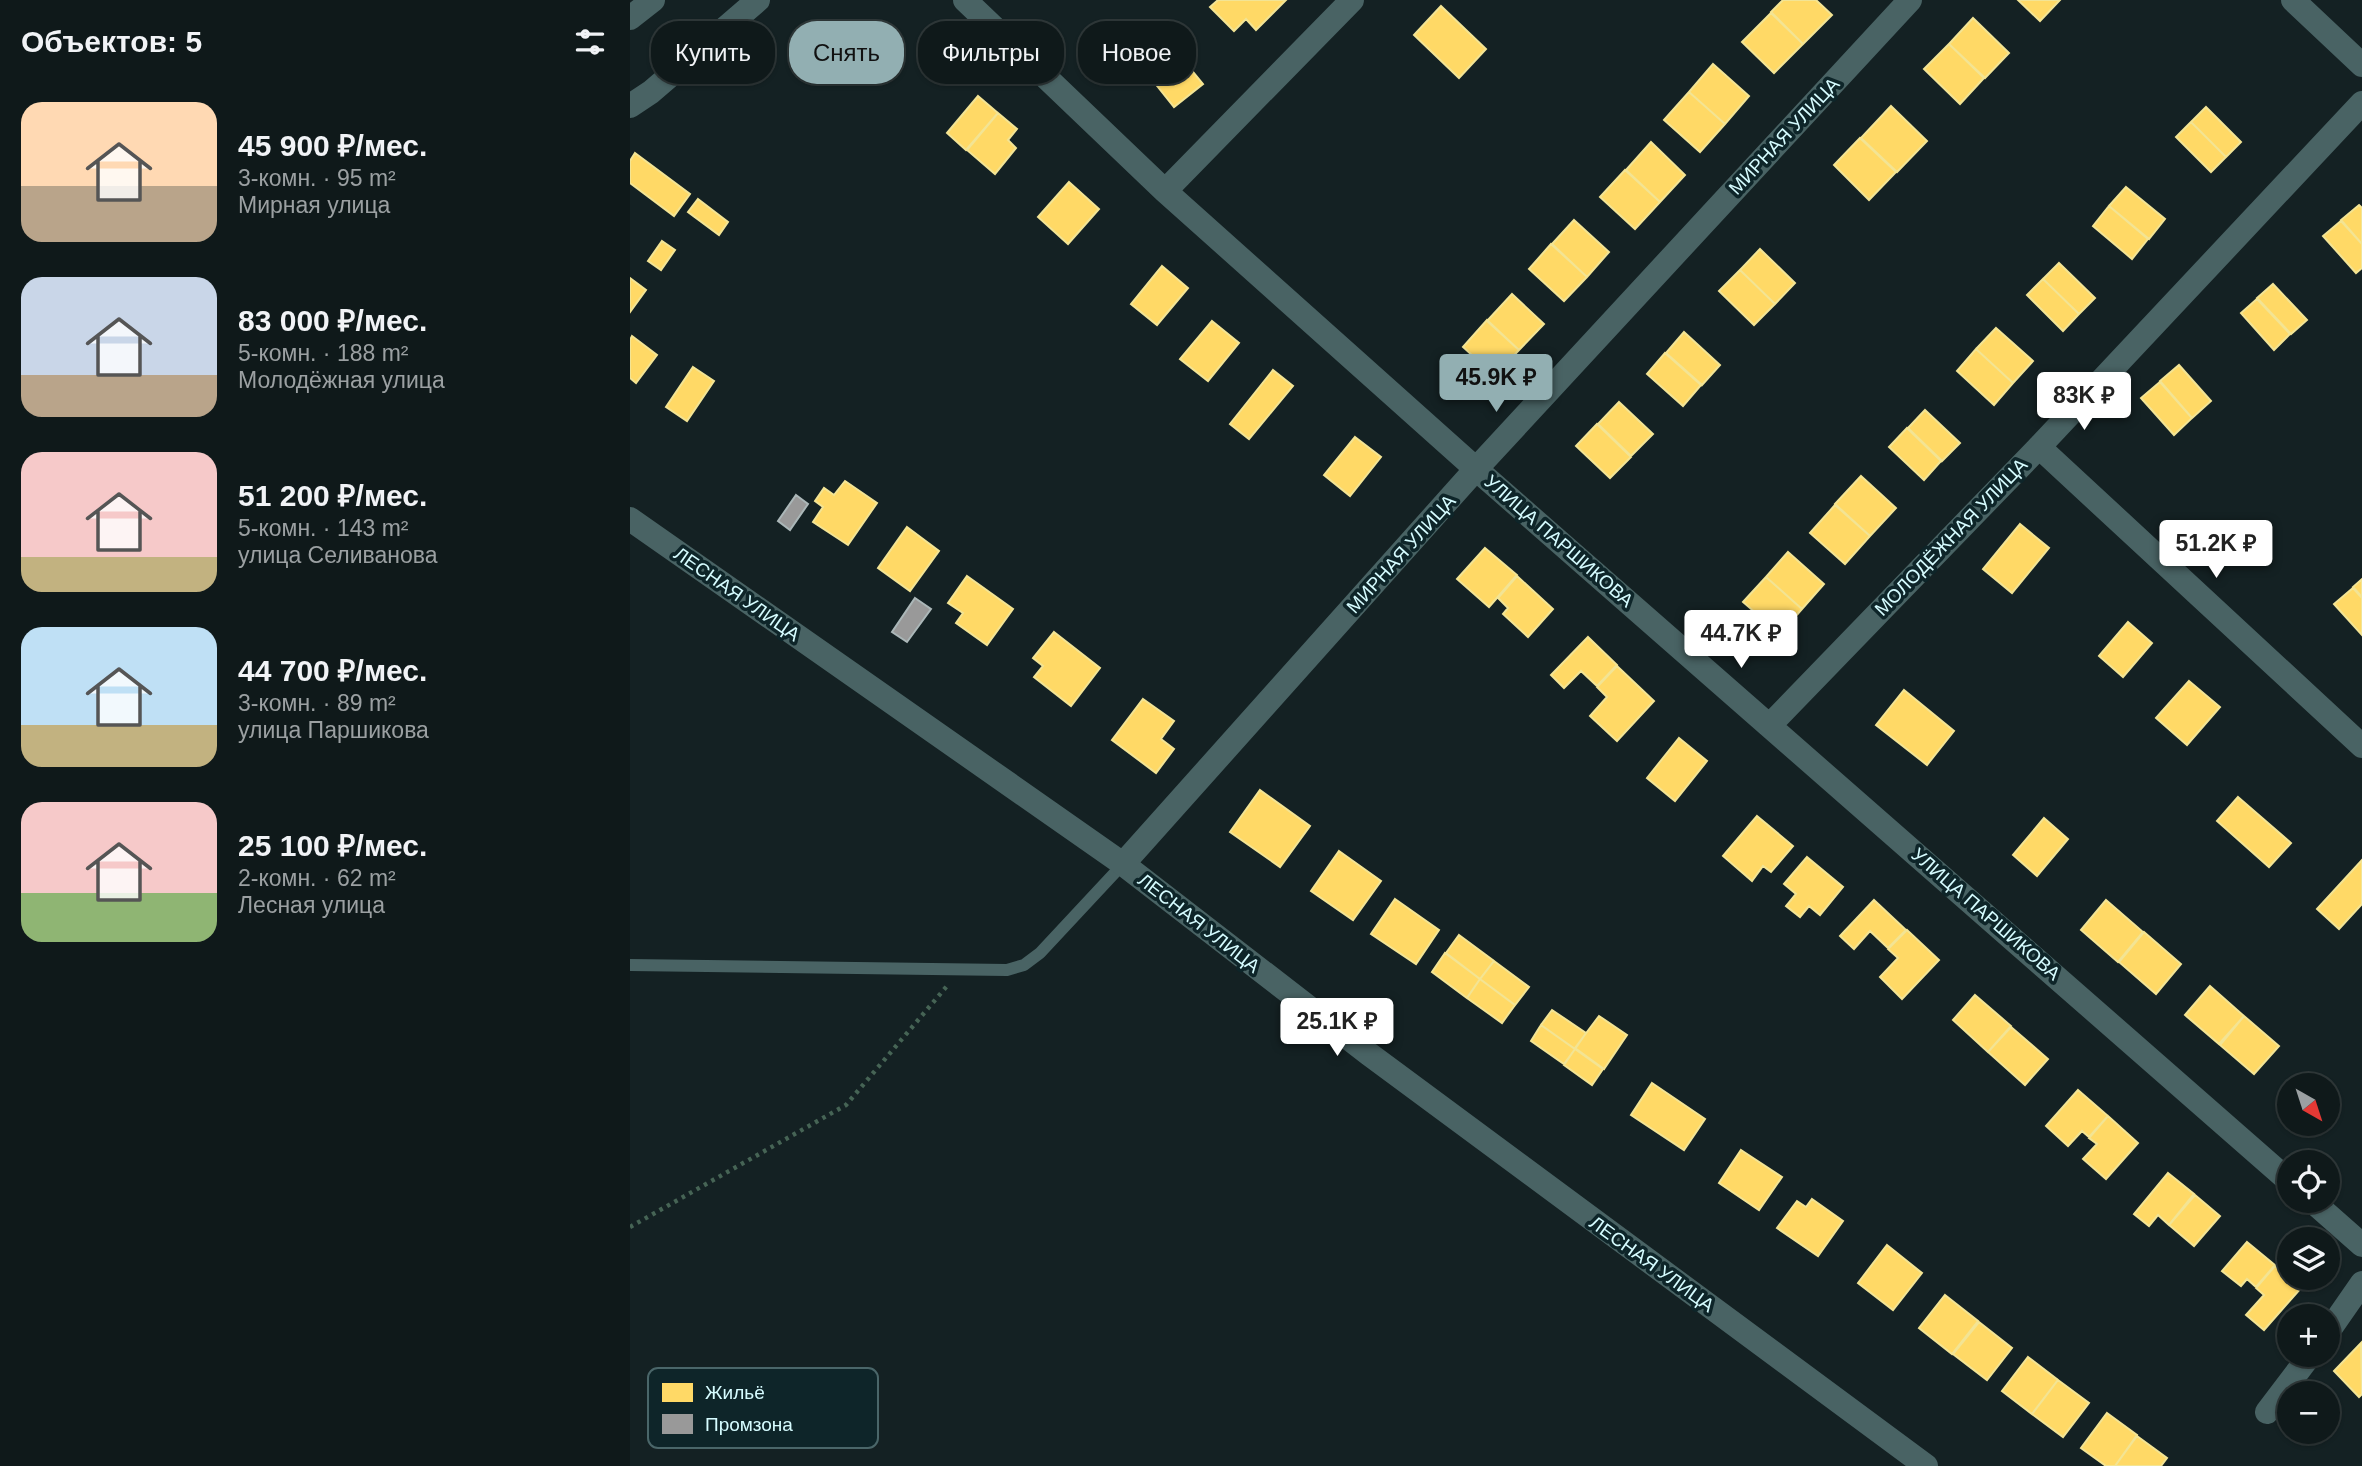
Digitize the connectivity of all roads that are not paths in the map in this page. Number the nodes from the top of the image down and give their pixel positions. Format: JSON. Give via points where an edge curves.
{"nodes":[{"id":1,"x":653,"y":0,"type":"edge"},
{"id":2,"x":758,"y":0,"type":"edge"},
{"id":3,"x":965,"y":0,"type":"edge"},
{"id":4,"x":1352,"y":0,"type":"edge"},
{"id":5,"x":1910,"y":0,"type":"edge"},
{"id":6,"x":2293,"y":0,"type":"edge"},
{"id":7,"x":630,"y":18,"type":"edge"},
{"id":8,"x":2362,"y":65,"type":"edge"},
{"id":9,"x":2362,"y":103,"type":"edge"},
{"id":10,"x":630,"y":106,"type":"edge"},
{"id":11,"x":1166,"y":191,"type":"junction"},
{"id":12,"x":2039,"y":447,"type":"junction"},
{"id":13,"x":1476,"y":469,"type":"junction"},
{"id":14,"x":630,"y":519,"type":"edge"},
{"id":15,"x":1770,"y":724,"type":"junction"},
{"id":16,"x":2362,"y":746,"type":"edge"},
{"id":17,"x":1123,"y":864,"type":"junction"},
{"id":18,"x":630,"y":965,"type":"edge"},
{"id":19,"x":2277,"y":1170,"type":"edge"},
{"id":20,"x":2326,"y":1213,"type":"edge"},
{"id":21,"x":2362,"y":1245,"type":"edge"},
{"id":22,"x":2362,"y":1283,"type":"edge"},
{"id":23,"x":2340,"y":1315,"type":"edge"},
{"id":24,"x":2301,"y":1367,"type":"edge"},
{"id":25,"x":2267,"y":1412,"type":"dead end"},
{"id":26,"x":1926,"y":1466,"type":"edge"}],
"edges":[{"from":1,"to":7,"type":"street"},
{"from":2,"to":10,"type":"street"},
{"from":3,"to":11,"type":"street","name":"УЛИЦА ПАРШИКОВА"},
{"from":4,"to":11,"type":"street"},
{"from":5,"to":13,"type":"street","name":"МИРНАЯ УЛИЦА"},
{"from":6,"to":8,"type":"street"},
{"from":9,"to":12,"type":"street","name":"МОЛОДЁЖНАЯ УЛИЦА"},
{"from":11,"to":13,"type":"street","name":"УЛИЦА ПАРШИКОВА"},
{"from":12,"to":15,"type":"street","name":"МОЛОДЁЖНАЯ УЛИЦА"},
{"from":12,"to":16,"type":"street"},
{"from":13,"to":15,"type":"street","name":"УЛИЦА ПАРШИКОВА"},
{"from":13,"to":17,"type":"street","name":"МИРНАЯ УЛИЦА"},
{"from":14,"to":17,"type":"street","name":"ЛЕСНАЯ УЛИЦА"},
{"from":15,"to":19,"type":"street","name":"УЛИЦА ПАРШИКОВА"},
{"from":17,"to":18,"type":"lane","via":[[1040,953],[1007,970]]},
{"from":17,"to":26,"type":"street","name":"ЛЕСНАЯ УЛИЦА","via":[[1380,1063]]},
{"from":20,"to":21,"type":"street"},
{"from":22,"to":23,"type":"street"},
{"from":24,"to":25,"type":"street"}]}
